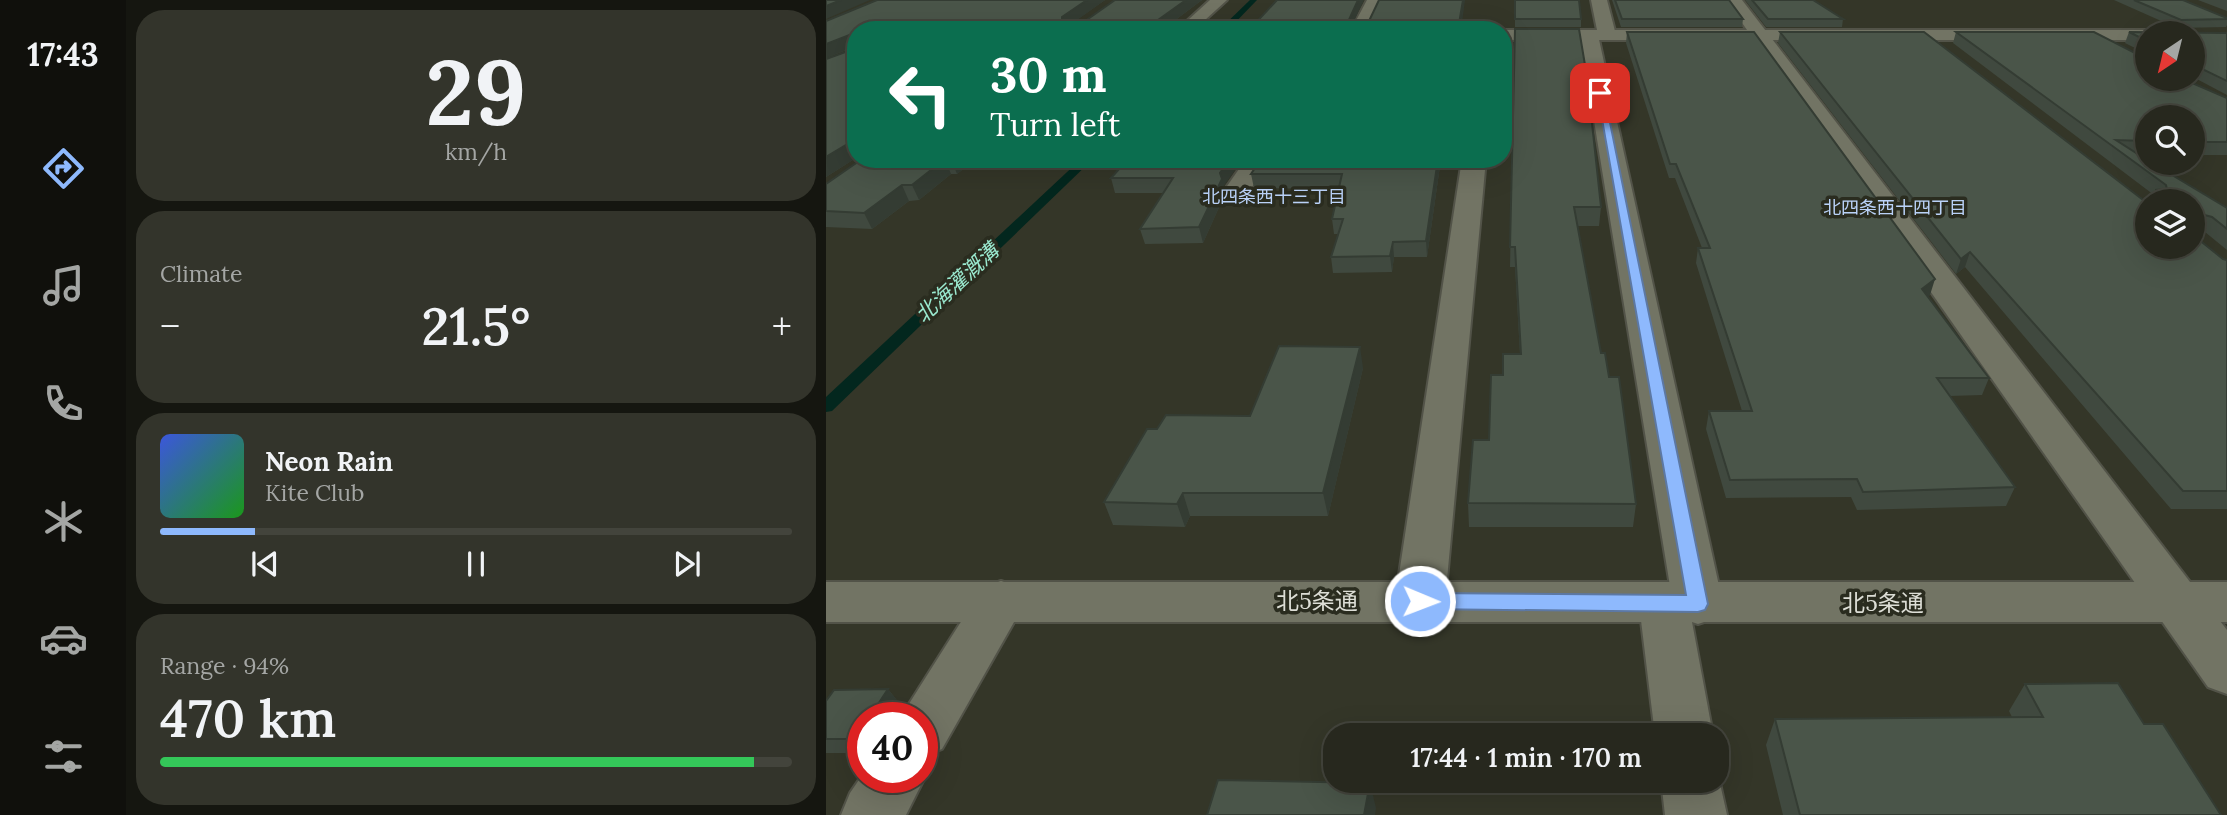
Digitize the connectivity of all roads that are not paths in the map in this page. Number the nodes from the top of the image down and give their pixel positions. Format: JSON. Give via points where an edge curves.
{"nodes":[{"id":1,"x":1219,"y":0,"type":"edge"},
{"id":2,"x":1374,"y":0,"type":"edge"},
{"id":3,"x":1599,"y":0,"type":"edge"},
{"id":4,"x":1734,"y":0,"type":"edge"},
{"id":5,"x":1194,"y":21,"type":"edge"},
{"id":6,"x":1364,"y":21,"type":"edge"},
{"id":7,"x":1512,"y":35,"type":"edge"},
{"id":8,"x":1598,"y":35,"type":"junction"},
{"id":9,"x":1758,"y":35,"type":"junction"},
{"id":10,"x":1927,"y":35,"type":"junction"},
{"id":11,"x":2095,"y":35,"type":"junction"},
{"id":12,"x":2135,"y":35,"type":"edge"},
{"id":13,"x":2125,"y":52,"type":"edge"},
{"id":14,"x":1955,"y":57,"type":"edge"},
{"id":15,"x":1252,"y":168,"type":"edge"},
{"id":16,"x":1473,"y":168,"type":"edge"},
{"id":17,"x":1238,"y":189,"type":"dead end"},
{"id":18,"x":1001,"y":601,"type":"junction"},
{"id":19,"x":1420,"y":601,"type":"junction"},
{"id":20,"x":2175,"y":601,"type":"junction"},
{"id":21,"x":826,"y":602,"type":"edge"},
{"id":22,"x":2227,"y":602,"type":"edge"},
{"id":23,"x":1681,"y":604,"type":"junction"},
{"id":24,"x":2227,"y":671,"type":"edge"},
{"id":25,"x":938,"y":705,"type":"edge"},
{"id":26,"x":1684,"y":723,"type":"edge"},
{"id":27,"x":885,"y":793,"type":"edge"},
{"id":28,"x":1693,"y":793,"type":"edge"},
{"id":29,"x":872,"y":815,"type":"edge"},
{"id":30,"x":1696,"y":815,"type":"edge"}],
"edges":[{"from":1,"to":5,"type":"street"},
{"from":2,"to":6,"type":"street"},
{"from":3,"to":8,"type":"street"},
{"from":4,"to":9,"type":"street"},
{"from":7,"to":8,"type":"street"},
{"from":8,"to":9,"type":"street"},
{"from":8,"to":23,"type":"street"},
{"from":9,"to":10,"type":"street"},
{"from":9,"to":20,"type":"street"},
{"from":10,"to":11,"type":"street"},
{"from":10,"to":14,"type":"street"},
{"from":11,"to":12,"type":"street"},
{"from":11,"to":13,"type":"street"},
{"from":15,"to":17,"type":"street"},
{"from":16,"to":19,"type":"street"},
{"from":18,"to":19,"type":"street","name":"北5条通"},
{"from":18,"to":21,"type":"street","name":"北5条通"},
{"from":18,"to":25,"type":"street"},
{"from":19,"to":23,"type":"street","name":"北5条通"},
{"from":20,"to":22,"type":"street","name":"北5条通"},
{"from":20,"to":23,"type":"street","name":"北5条通"},
{"from":20,"to":24,"type":"street"},
{"from":23,"to":26,"type":"street"},
{"from":27,"to":29,"type":"street"},
{"from":28,"to":30,"type":"street"}]}
